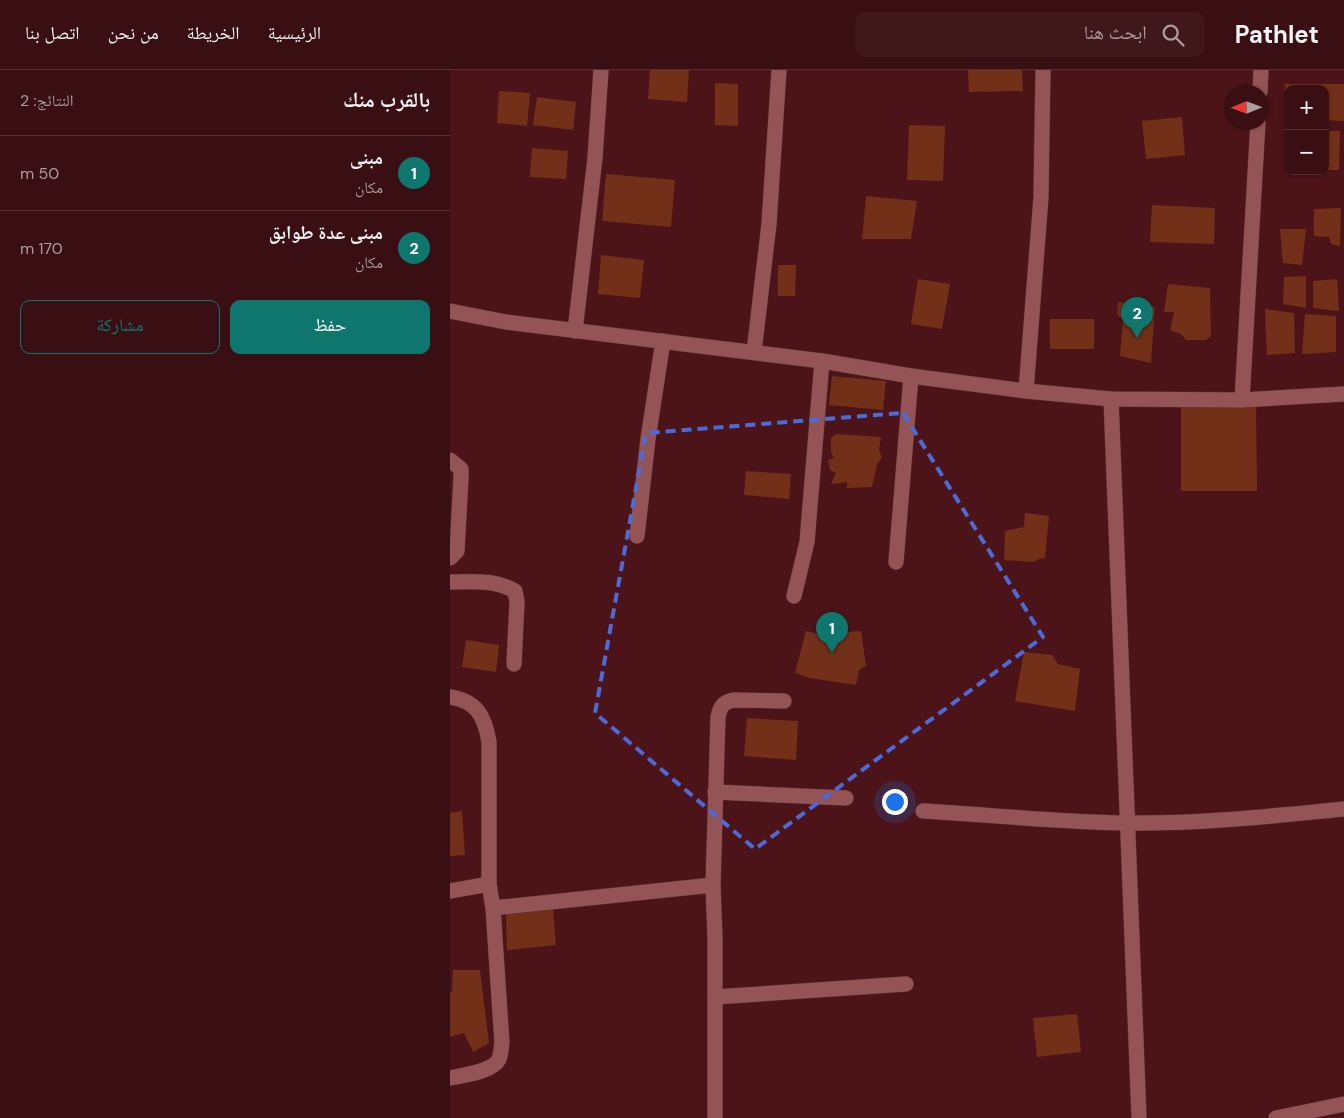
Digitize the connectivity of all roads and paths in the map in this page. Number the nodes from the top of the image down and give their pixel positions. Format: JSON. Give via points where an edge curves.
{"nodes":[{"id":1,"x":602,"y":70,"type":"edge"},
{"id":2,"x":779,"y":70,"type":"edge"},
{"id":3,"x":1043,"y":70,"type":"edge"},
{"id":4,"x":1261,"y":70,"type":"edge"},
{"id":5,"x":1260,"y":85,"type":"edge"},
{"id":6,"x":1258,"y":130,"type":"edge"},
{"id":7,"x":450,"y":311,"type":"edge"},
{"id":8,"x":575,"y":331,"type":"junction"},
{"id":9,"x":663,"y":341,"type":"junction"},
{"id":10,"x":754,"y":352,"type":"junction"},
{"id":11,"x":822,"y":361,"type":"junction"},
{"id":12,"x":911,"y":376,"type":"junction"},
{"id":13,"x":1026,"y":391,"type":"junction"},
{"id":14,"x":1344,"y":394,"type":"edge"},
{"id":15,"x":1111,"y":399,"type":"junction"},
{"id":16,"x":1242,"y":400,"type":"junction"},
{"id":17,"x":450,"y":460,"type":"edge"},
{"id":18,"x":637,"y":536,"type":"dead end"},
{"id":19,"x":450,"y":558,"type":"edge"},
{"id":20,"x":896,"y":562,"type":"dead end"},
{"id":21,"x":450,"y":582,"type":"edge"},
{"id":22,"x":794,"y":596,"type":"dead end"},
{"id":23,"x":514,"y":664,"type":"dead end"},
{"id":24,"x":450,"y":697,"type":"edge"},
{"id":25,"x":784,"y":701,"type":"dead end"},
{"id":26,"x":715,"y":792,"type":"junction"},
{"id":27,"x":846,"y":798,"type":"dead end"},
{"id":28,"x":1344,"y":809,"type":"edge"},
{"id":29,"x":923,"y":811,"type":"dead end"},
{"id":30,"x":1127,"y":823,"type":"junction"},
{"id":31,"x":489,"y":884,"type":"junction"},
{"id":32,"x":713,"y":885,"type":"junction"},
{"id":33,"x":450,"y":891,"type":"edge"},
{"id":34,"x":493,"y":908,"type":"junction"},
{"id":35,"x":906,"y":984,"type":"dead end"},
{"id":36,"x":715,"y":997,"type":"junction"},
{"id":37,"x":450,"y":1078,"type":"edge"},
{"id":38,"x":1344,"y":1104,"type":"edge"},
{"id":39,"x":715,"y":1118,"type":"edge"},
{"id":40,"x":1139,"y":1118,"type":"edge"},
{"id":41,"x":1276,"y":1118,"type":"edge"}],
"edges":[{"from":1,"to":8,"type":"street"},
{"from":2,"to":10,"type":"street","via":[[769,224]]},
{"from":3,"to":13,"type":"street","via":[[1041,197]]},
{"from":4,"to":5,"type":"street"},
{"from":6,"to":16,"type":"street"},
{"from":7,"to":8,"type":"street"},
{"from":8,"to":9,"type":"street"},
{"from":9,"to":10,"type":"street"},
{"from":9,"to":18,"type":"street"},
{"from":10,"to":11,"type":"street"},
{"from":11,"to":12,"type":"street"},
{"from":11,"to":22,"type":"street","via":[[806,542]]},
{"from":12,"to":13,"type":"street"},
{"from":12,"to":20,"type":"street"},
{"from":13,"to":15,"type":"street"},
{"from":14,"to":16,"type":"street"},
{"from":15,"to":16,"type":"street"},
{"from":15,"to":30,"type":"street"},
{"from":17,"to":19,"type":"street","via":[[461,469],[462,478],[457,551]]},
{"from":21,"to":23,"type":"street","via":[[490,582],[516,591]]},
{"from":24,"to":31,"type":"street","via":[[460,698],[476,708],[486,724],[489,742]]},
{"from":25,"to":26,"type":"street","via":[[734,700],[720,707]]},
{"from":26,"to":27,"type":"street"},
{"from":26,"to":32,"type":"street"},
{"from":28,"to":30,"type":"street","via":[[1201,821]]},
{"from":29,"to":30,"type":"street"},
{"from":30,"to":40,"type":"street"},
{"from":31,"to":33,"type":"street"},
{"from":31,"to":34,"type":"street"},
{"from":32,"to":34,"type":"street"},
{"from":32,"to":36,"type":"street"},
{"from":34,"to":37,"type":"street","via":[[502,1043],[499,1059],[495,1065],[477,1072]]},
{"from":35,"to":36,"type":"street"},
{"from":36,"to":39,"type":"street"},
{"from":38,"to":41,"type":"street"}]}
